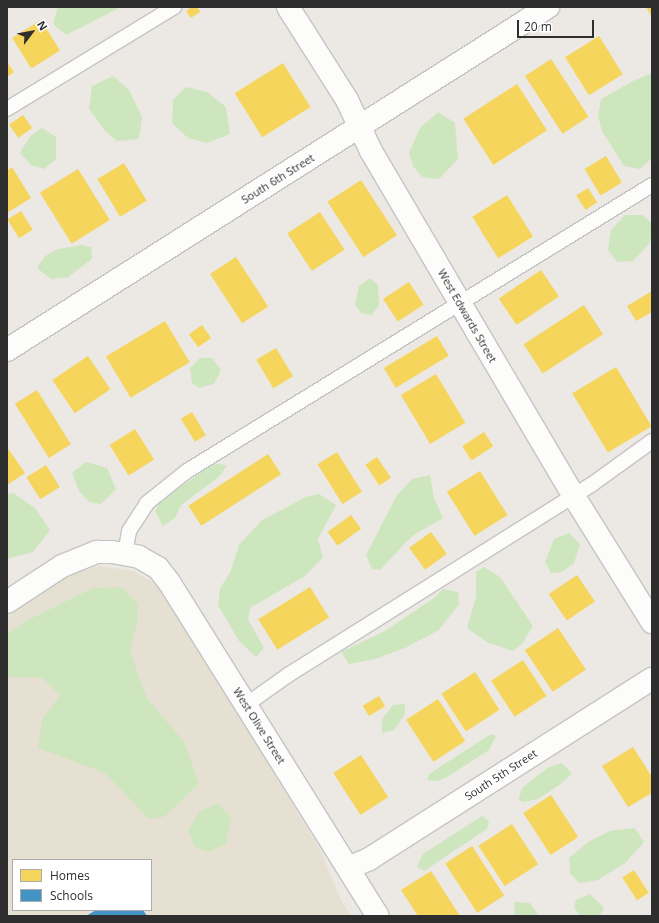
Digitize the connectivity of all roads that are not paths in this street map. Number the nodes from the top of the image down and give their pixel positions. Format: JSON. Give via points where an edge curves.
{"nodes":[{"id":1,"x":174,"y":7,"type":"edge"},
{"id":2,"x":288,"y":7,"type":"edge"},
{"id":3,"x":548,"y":7,"type":"edge"},
{"id":4,"x":7,"y":108,"type":"edge"},
{"id":5,"x":360,"y":127,"type":"junction"},
{"id":6,"x":652,"y":184,"type":"edge"},
{"id":7,"x":460,"y":303,"type":"junction"},
{"id":8,"x":7,"y":350,"type":"edge"},
{"id":9,"x":652,"y":441,"type":"edge"},
{"id":10,"x":573,"y":495,"type":"junction"},
{"id":11,"x":125,"y":554,"type":"junction"},
{"id":12,"x":7,"y":602,"type":"edge"},
{"id":13,"x":652,"y":622,"type":"edge"},
{"id":14,"x":652,"y":679,"type":"edge"},
{"id":15,"x":246,"y":705,"type":"junction"},
{"id":16,"x":348,"y":868,"type":"junction"},
{"id":17,"x":378,"y":916,"type":"edge"}],
"edges":[{"from":1,"to":4,"type":"lane"},
{"from":2,"to":5,"type":"street","name":"West Edwards Street","via":[[347,100]]},
{"from":3,"to":5,"type":"street","name":"South 6th Street"},
{"from":5,"to":7,"type":"street","name":"West Edwards Street"},
{"from":5,"to":8,"type":"street","name":"South 6th Street"},
{"from":6,"to":7,"type":"lane"},
{"from":7,"to":10,"type":"street","name":"West Edwards Street"},
{"from":7,"to":11,"type":"lane","via":[[187,471],[147,503],[129,531]]},
{"from":9,"to":10,"type":"lane"},
{"from":10,"to":13,"type":"street","name":"West Edwards Street"},
{"from":10,"to":15,"type":"lane","via":[[288,675]]},
{"from":11,"to":12,"type":"street","name":"West Olive Street","via":[[97,552],[85,556],[62,566]]},
{"from":11,"to":15,"type":"street","name":"West Olive Street","via":[[158,568]]},
{"from":14,"to":16,"type":"street","name":"South 5th Street","via":[[369,859]]},
{"from":15,"to":16,"type":"street","name":"West Olive Street"},
{"from":16,"to":17,"type":"street","name":"West Olive Street"}]}
